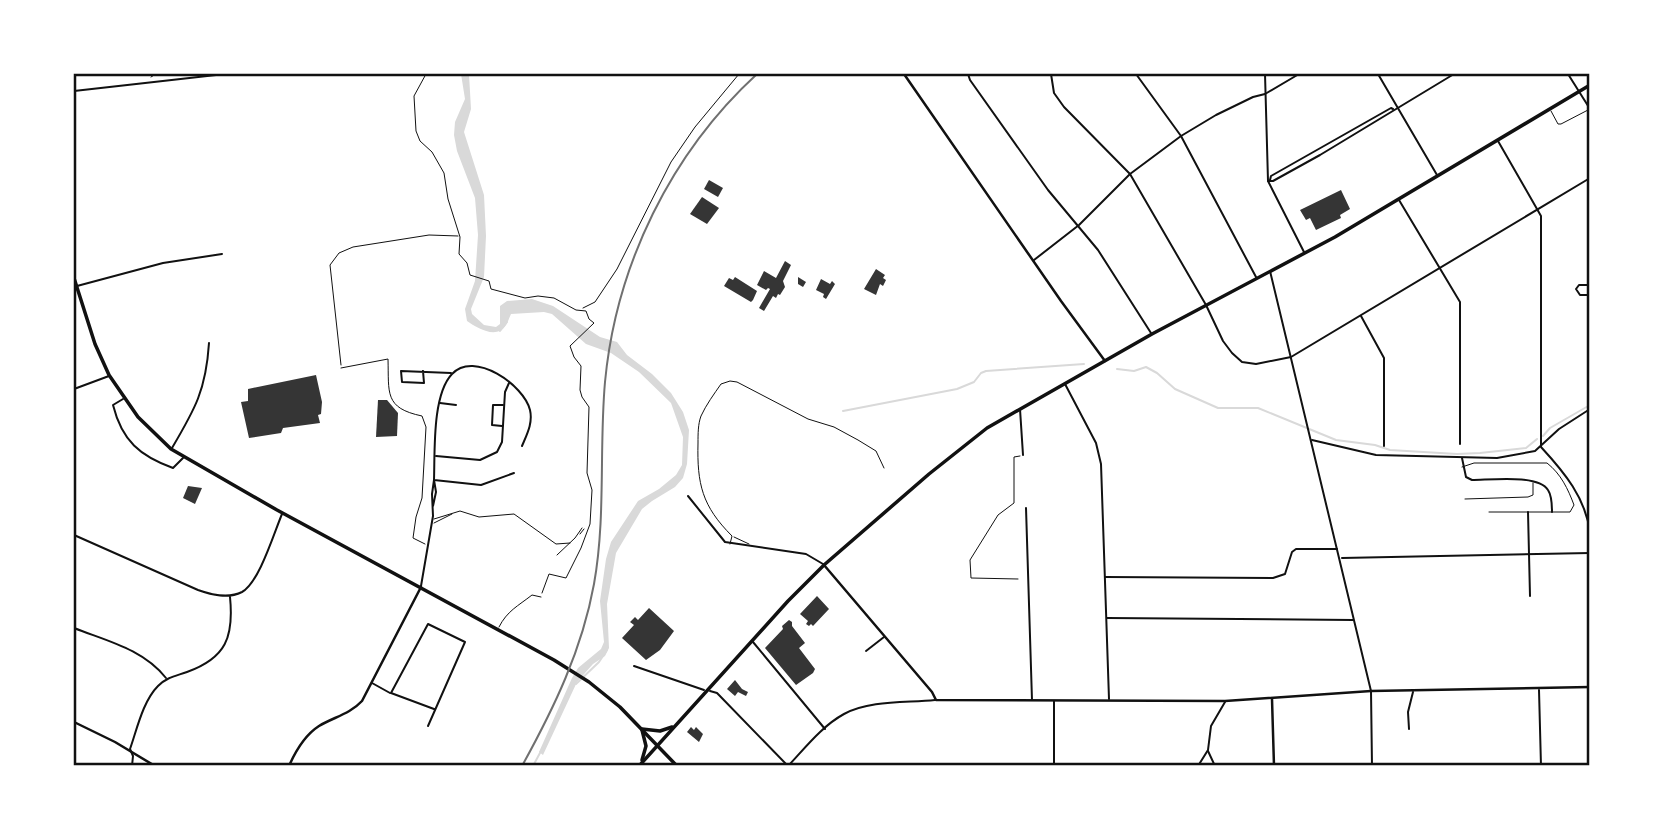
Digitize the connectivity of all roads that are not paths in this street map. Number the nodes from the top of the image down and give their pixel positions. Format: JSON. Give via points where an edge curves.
{"nodes":[{"id":1,"x":225,"y":74,"type":"edge"},
{"id":2,"x":904,"y":74,"type":"edge"},
{"id":3,"x":968,"y":74,"type":"edge"},
{"id":4,"x":1051,"y":74,"type":"edge"},
{"id":5,"x":1136,"y":74,"type":"edge"},
{"id":6,"x":1265,"y":74,"type":"edge"},
{"id":7,"x":1299,"y":74,"type":"edge"},
{"id":8,"x":1378,"y":74,"type":"edge"},
{"id":9,"x":1454,"y":74,"type":"edge"},
{"id":10,"x":1568,"y":74,"type":"edge"},
{"id":11,"x":1590,"y":85,"type":"edge"},
{"id":12,"x":74,"y":91,"type":"edge"},
{"id":13,"x":1579,"y":91,"type":"junction"},
{"id":14,"x":1265,"y":93,"type":"junction"},
{"id":15,"x":1397,"y":107,"type":"junction"},
{"id":16,"x":1394,"y":109,"type":"junction"},
{"id":17,"x":1550,"y":109,"type":"junction"},
{"id":18,"x":1590,"y":109,"type":"edge"},
{"id":19,"x":1181,"y":136,"type":"junction"},
{"id":20,"x":1497,"y":140,"type":"junction"},
{"id":21,"x":1130,"y":174,"type":"junction"},
{"id":22,"x":1438,"y":176,"type":"junction"},
{"id":23,"x":1590,"y":178,"type":"edge"},
{"id":24,"x":1269,"y":181,"type":"junction"},
{"id":25,"x":1399,"y":199,"type":"junction"},
{"id":26,"x":1538,"y":209,"type":"junction"},
{"id":27,"x":1079,"y":225,"type":"junction"},
{"id":28,"x":1304,"y":253,"type":"junction"},
{"id":29,"x":222,"y":254,"type":"dead end"},
{"id":30,"x":1033,"y":261,"type":"junction"},
{"id":31,"x":1440,"y":267,"type":"junction"},
{"id":32,"x":1270,"y":270,"type":"junction"},
{"id":33,"x":1256,"y":277,"type":"junction"},
{"id":34,"x":74,"y":278,"type":"edge"},
{"id":35,"x":1590,"y":285,"type":"edge"},
{"id":36,"x":76,"y":286,"type":"junction"},
{"id":37,"x":1590,"y":295,"type":"edge"},
{"id":38,"x":1206,"y":305,"type":"junction"},
{"id":39,"x":1361,"y":315,"type":"junction"},
{"id":40,"x":1152,"y":334,"type":"junction"},
{"id":41,"x":209,"y":343,"type":"dead end"},
{"id":42,"x":1291,"y":357,"type":"junction"},
{"id":43,"x":1105,"y":361,"type":"junction"},
{"id":44,"x":341,"y":368,"type":"road end"},
{"id":45,"x":424,"y":371,"type":"junction"},
{"id":46,"x":452,"y":373,"type":"junction"},
{"id":47,"x":110,"y":375,"type":"junction"},
{"id":48,"x":510,"y":381,"type":"junction"},
{"id":49,"x":1064,"y":383,"type":"junction"},
{"id":50,"x":74,"y":389,"type":"edge"},
{"id":51,"x":124,"y":399,"type":"junction"},
{"id":52,"x":439,"y":403,"type":"junction"},
{"id":53,"x":456,"y":405,"type":"dead end"},
{"id":54,"x":504,"y":405,"type":"junction"},
{"id":55,"x":1020,"y":408,"type":"junction"},
{"id":56,"x":1590,"y":409,"type":"edge"},
{"id":57,"x":503,"y":426,"type":"junction"},
{"id":58,"x":1311,"y":440,"type":"junction"},
{"id":59,"x":1460,"y":444,"type":"dead end"},
{"id":60,"x":522,"y":446,"type":"dead end"},
{"id":61,"x":1384,"y":446,"type":"dead end"},
{"id":62,"x":1541,"y":447,"type":"junction"},
{"id":63,"x":171,"y":449,"type":"junction"},
{"id":64,"x":435,"y":455,"type":"junction"},
{"id":65,"x":1023,"y":456,"type":"joint"},
{"id":66,"x":183,"y":458,"type":"junction"},
{"id":67,"x":1462,"y":458,"type":"junction"},
{"id":68,"x":1462,"y":467,"type":"junction"},
{"id":69,"x":884,"y":468,"type":"dead end"},
{"id":70,"x":514,"y":473,"type":"dead end"},
{"id":71,"x":434,"y":480,"type":"junction"},
{"id":72,"x":1534,"y":481,"type":"junction"},
{"id":73,"x":688,"y":496,"type":"dead end"},
{"id":74,"x":1465,"y":499,"type":"dead end"},
{"id":75,"x":1026,"y":508,"type":"dead end"},
{"id":76,"x":1489,"y":512,"type":"dead end"},
{"id":77,"x":1528,"y":512,"type":"junction"},
{"id":78,"x":1552,"y":512,"type":"junction"},
{"id":79,"x":282,"y":513,"type":"junction"},
{"id":80,"x":432,"y":522,"type":"junction"},
{"id":81,"x":583,"y":529,"type":"dead end"},
{"id":82,"x":1590,"y":533,"type":"edge"},
{"id":83,"x":74,"y":536,"type":"edge"},
{"id":84,"x":732,"y":536,"type":"junction"},
{"id":85,"x":570,"y":543,"type":"junction"},
{"id":86,"x":556,"y":544,"type":"junction"},
{"id":87,"x":730,"y":544,"type":"junction"},
{"id":88,"x":428,"y":545,"type":"junction"},
{"id":89,"x":761,"y":548,"type":"junction"},
{"id":90,"x":1338,"y":549,"type":"junction"},
{"id":91,"x":1528,"y":553,"type":"junction"},
{"id":92,"x":1590,"y":554,"type":"edge"},
{"id":93,"x":1340,"y":559,"type":"junction"},
{"id":94,"x":824,"y":565,"type":"junction"},
{"id":95,"x":1105,"y":577,"type":"junction"},
{"id":96,"x":1018,"y":579,"type":"dead end"},
{"id":97,"x":421,"y":587,"type":"junction"},
{"id":98,"x":230,"y":596,"type":"junction"},
{"id":99,"x":1530,"y":596,"type":"dead end"},
{"id":100,"x":541,"y":597,"type":"road end"},
{"id":101,"x":1106,"y":618,"type":"junction"},
{"id":102,"x":1354,"y":620,"type":"junction"},
{"id":103,"x":74,"y":628,"type":"edge"},
{"id":104,"x":498,"y":629,"type":"junction"},
{"id":105,"x":885,"y":636,"type":"junction"},
{"id":106,"x":752,"y":641,"type":"junction"},
{"id":107,"x":866,"y":651,"type":"dead end"},
{"id":108,"x":634,"y":666,"type":"dead end"},
{"id":109,"x":166,"y":678,"type":"junction"},
{"id":110,"x":372,"y":683,"type":"junction"},
{"id":111,"x":1590,"y":687,"type":"edge"},
{"id":112,"x":1539,"y":689,"type":"junction"},
{"id":113,"x":707,"y":691,"type":"junction"},
{"id":114,"x":1371,"y":691,"type":"junction"},
{"id":115,"x":1413,"y":692,"type":"junction"},
{"id":116,"x":391,"y":693,"type":"junction"},
{"id":117,"x":1272,"y":698,"type":"junction"},
{"id":118,"x":936,"y":700,"type":"junction"},
{"id":119,"x":1032,"y":700,"type":"junction"},
{"id":120,"x":1054,"y":700,"type":"junction"},
{"id":121,"x":1109,"y":700,"type":"junction"},
{"id":122,"x":1225,"y":701,"type":"junction"},
{"id":123,"x":434,"y":709,"type":"junction"},
{"id":124,"x":74,"y":722,"type":"edge"},
{"id":125,"x":676,"y":724,"type":"junction"},
{"id":126,"x":428,"y":726,"type":"dead end"},
{"id":127,"x":641,"y":729,"type":"junction"},
{"id":128,"x":825,"y":729,"type":"junction"},
{"id":129,"x":1409,"y":729,"type":"dead end"},
{"id":130,"x":657,"y":745,"type":"junction"},
{"id":131,"x":130,"y":749,"type":"junction"},
{"id":132,"x":1208,"y":750,"type":"junction"},
{"id":133,"x":640,"y":764,"type":"edge"},
{"id":134,"x":132,"y":765,"type":"edge"},
{"id":135,"x":155,"y":765,"type":"edge"},
{"id":136,"x":289,"y":765,"type":"edge"},
{"id":137,"x":677,"y":765,"type":"edge"},
{"id":138,"x":788,"y":765,"type":"edge"},
{"id":139,"x":1054,"y":765,"type":"edge"},
{"id":140,"x":1198,"y":765,"type":"edge"},
{"id":141,"x":1215,"y":765,"type":"edge"},
{"id":142,"x":1274,"y":765,"type":"edge"},
{"id":143,"x":1372,"y":765,"type":"edge"},
{"id":144,"x":1542,"y":765,"type":"edge"}],
"edges":[{"from":1,"to":12,"type":"street"},
{"from":2,"to":30,"type":"main road"},
{"from":3,"to":27,"type":"street","via":[[1048,190]]},
{"from":4,"to":21,"type":"street","via":[[1054,93],[1064,107]]},
{"from":5,"to":19,"type":"street"},
{"from":6,"to":14,"type":"street"},
{"from":7,"to":14,"type":"street"},
{"from":8,"to":15,"type":"street"},
{"from":9,"to":15,"type":"street"},
{"from":10,"to":13,"type":"street"},
{"from":11,"to":13,"type":"main road"},
{"from":13,"to":17,"type":"main road"},
{"from":13,"to":18,"type":"street"},
{"from":14,"to":19,"type":"street"},
{"from":14,"to":24,"type":"street"},
{"from":15,"to":16,"type":"street"},
{"from":15,"to":22,"type":"street"},
{"from":16,"to":24,"type":"street","via":[[1320,156]]},
{"from":16,"to":24,"type":"street"},
{"from":17,"to":18,"type":"lane","via":[[1558,124]]},
{"from":17,"to":20,"type":"main road"},
{"from":19,"to":21,"type":"street"},
{"from":19,"to":33,"type":"street"},
{"from":20,"to":22,"type":"main road"},
{"from":20,"to":26,"type":"street"},
{"from":21,"to":27,"type":"street"},
{"from":21,"to":38,"type":"street"},
{"from":22,"to":25,"type":"main road"},
{"from":23,"to":26,"type":"street"},
{"from":24,"to":28,"type":"street"},
{"from":25,"to":28,"type":"main road"},
{"from":25,"to":31,"type":"street"},
{"from":26,"to":31,"type":"street"},
{"from":26,"to":62,"type":"street"},
{"from":27,"to":30,"type":"street"},
{"from":27,"to":40,"type":"street"},
{"from":28,"to":32,"type":"main road"},
{"from":29,"to":36,"type":"street","via":[[163,262]]},
{"from":30,"to":43,"type":"main road"},
{"from":31,"to":39,"type":"street"},
{"from":31,"to":59,"type":"street","via":[[1461,308]]},
{"from":32,"to":33,"type":"main road"},
{"from":32,"to":42,"type":"street"},
{"from":33,"to":38,"type":"main road"},
{"from":34,"to":36,"type":"main road"},
{"from":35,"to":37,"type":"street","via":[[1576,288],[1579,295]]},
{"from":36,"to":47,"type":"main road"},
{"from":38,"to":40,"type":"main road"},
{"from":38,"to":42,"type":"street","via":[[1223,341],[1242,362],[1256,365]]},
{"from":39,"to":42,"type":"street"},
{"from":39,"to":61,"type":"street","via":[[1384,358]]},
{"from":40,"to":43,"type":"main road"},
{"from":41,"to":63,"type":"street","via":[[202,391]]},
{"from":42,"to":58,"type":"street"},
{"from":43,"to":49,"type":"main road"},
{"from":44,"to":88,"type":"lane","via":[[388,359],[389,395],[394,405],[424,418],[422,498],[413,538]]},
{"from":45,"to":45,"type":"street","via":[[401,371],[402,382],[424,383]]},
{"from":45,"to":46,"type":"street"},
{"from":46,"to":48,"type":"street","via":[[478,367]]},
{"from":46,"to":52,"type":"street"},
{"from":47,"to":50,"type":"street"},
{"from":47,"to":51,"type":"main road"},
{"from":48,"to":54,"type":"street"},
{"from":48,"to":60,"type":"street","via":[[530,410],[530,427]]},
{"from":49,"to":55,"type":"main road"},
{"from":49,"to":95,"type":"street","via":[[1099,452]]},
{"from":51,"to":63,"type":"main road"},
{"from":51,"to":66,"type":"street","via":[[113,405],[122,431],[139,452],[173,468]]},
{"from":52,"to":53,"type":"street"},
{"from":52,"to":64,"type":"street"},
{"from":54,"to":57,"type":"street"},
{"from":54,"to":57,"type":"street","via":[[493,405],[492,425]]},
{"from":55,"to":65,"type":"street"},
{"from":55,"to":94,"type":"main road","via":[[960,448]]},
{"from":56,"to":62,"type":"street"},
{"from":57,"to":64,"type":"street","via":[[500,446],[487,458]]},
{"from":58,"to":67,"type":"street","via":[[1376,455]]},
{"from":58,"to":90,"type":"street"},
{"from":62,"to":67,"type":"street","via":[[1497,458]]},
{"from":62,"to":82,"type":"street","via":[[1580,497]]},
{"from":63,"to":66,"type":"main road"},
{"from":64,"to":71,"type":"street"},
{"from":65,"to":96,"type":"lane","via":[[1014,457],[1014,503],[998,515],[970,560],[971,578]]},
{"from":66,"to":79,"type":"main road"},
{"from":67,"to":68,"type":"street"},
{"from":68,"to":72,"type":"street","via":[[1472,480]]},
{"from":68,"to":78,"type":"lane","via":[[1547,463],[1574,505],[1570,512]]},
{"from":69,"to":84,"type":"lane","via":[[876,451],[838,429],[808,419],[737,382],[725,382],[701,418],[698,475],[712,513]]},
{"from":70,"to":71,"type":"street","via":[[481,485]]},
{"from":71,"to":80,"type":"street"},
{"from":72,"to":74,"type":"lane","via":[[1533,495],[1528,497]]},
{"from":72,"to":78,"type":"street","via":[[1549,491]]},
{"from":73,"to":87,"type":"street"},
{"from":75,"to":119,"type":"street"},
{"from":76,"to":77,"type":"lane"},
{"from":77,"to":78,"type":"lane"},
{"from":77,"to":91,"type":"street"},
{"from":79,"to":97,"type":"main road"},
{"from":79,"to":98,"type":"street","via":[[255,579],[243,592]]},
{"from":80,"to":86,"type":"lane","via":[[462,511],[479,517],[514,514]]},
{"from":80,"to":88,"type":"street"},
{"from":81,"to":85,"type":"lane"},
{"from":83,"to":98,"type":"street","via":[[198,590]]},
{"from":84,"to":87,"type":"lane"},
{"from":84,"to":89,"type":"lane"},
{"from":85,"to":86,"type":"lane"},
{"from":85,"to":86,"type":"lane","via":[[557,555]]},
{"from":87,"to":89,"type":"street"},
{"from":88,"to":97,"type":"street"},
{"from":89,"to":94,"type":"street","via":[[806,554]]},
{"from":90,"to":93,"type":"street"},
{"from":90,"to":95,"type":"street","via":[[1296,549],[1285,574],[1273,578]]},
{"from":91,"to":92,"type":"street"},
{"from":91,"to":93,"type":"street"},
{"from":91,"to":99,"type":"street"},
{"from":93,"to":102,"type":"street"},
{"from":94,"to":105,"type":"main road"},
{"from":94,"to":106,"type":"main road"},
{"from":95,"to":101,"type":"street"},
{"from":97,"to":104,"type":"main road"},
{"from":97,"to":110,"type":"main road"},
{"from":98,"to":109,"type":"street","via":[[230,632],[217,656],[203,666]]},
{"from":100,"to":104,"type":"lane","via":[[516,604]]},
{"from":101,"to":102,"type":"street"},
{"from":101,"to":121,"type":"street"},
{"from":102,"to":114,"type":"street"},
{"from":103,"to":109,"type":"street","via":[[142,655]]},
{"from":104,"to":127,"type":"main road","via":[[600,690]]},
{"from":105,"to":107,"type":"street"},
{"from":105,"to":118,"type":"main road"},
{"from":106,"to":113,"type":"main road"},
{"from":106,"to":128,"type":"street"},
{"from":108,"to":113,"type":"street"},
{"from":109,"to":131,"type":"street","via":[[151,696]]},
{"from":110,"to":116,"type":"street"},
{"from":110,"to":136,"type":"main road","via":[[358,706],[309,733]]},
{"from":111,"to":112,"type":"main road"},
{"from":112,"to":115,"type":"main road"},
{"from":112,"to":144,"type":"street"},
{"from":113,"to":125,"type":"main road"},
{"from":113,"to":138,"type":"street","via":[[716,693]]},
{"from":114,"to":115,"type":"main road"},
{"from":114,"to":117,"type":"main road"},
{"from":114,"to":143,"type":"street"},
{"from":115,"to":129,"type":"street"},
{"from":116,"to":123,"type":"street"},
{"from":116,"to":123,"type":"street","via":[[428,624],[465,642]]},
{"from":117,"to":122,"type":"main road"},
{"from":117,"to":142,"type":"main road"},
{"from":118,"to":119,"type":"main road"},
{"from":118,"to":128,"type":"street","via":[[859,708]]},
{"from":119,"to":120,"type":"main road"},
{"from":120,"to":121,"type":"main road"},
{"from":120,"to":139,"type":"street"},
{"from":121,"to":122,"type":"main road"},
{"from":122,"to":132,"type":"street","via":[[1210,726]]},
{"from":123,"to":126,"type":"street"},
{"from":124,"to":131,"type":"main road"},
{"from":125,"to":127,"type":"main road","via":[[660,731]]},
{"from":125,"to":130,"type":"main road"},
{"from":127,"to":130,"type":"main road"},
{"from":127,"to":133,"type":"main road","via":[[646,746]]},
{"from":128,"to":138,"type":"street"},
{"from":130,"to":133,"type":"main road"},
{"from":130,"to":137,"type":"main road"},
{"from":131,"to":134,"type":"street"},
{"from":131,"to":135,"type":"main road"},
{"from":132,"to":140,"type":"street"},
{"from":132,"to":141,"type":"street"}]}
